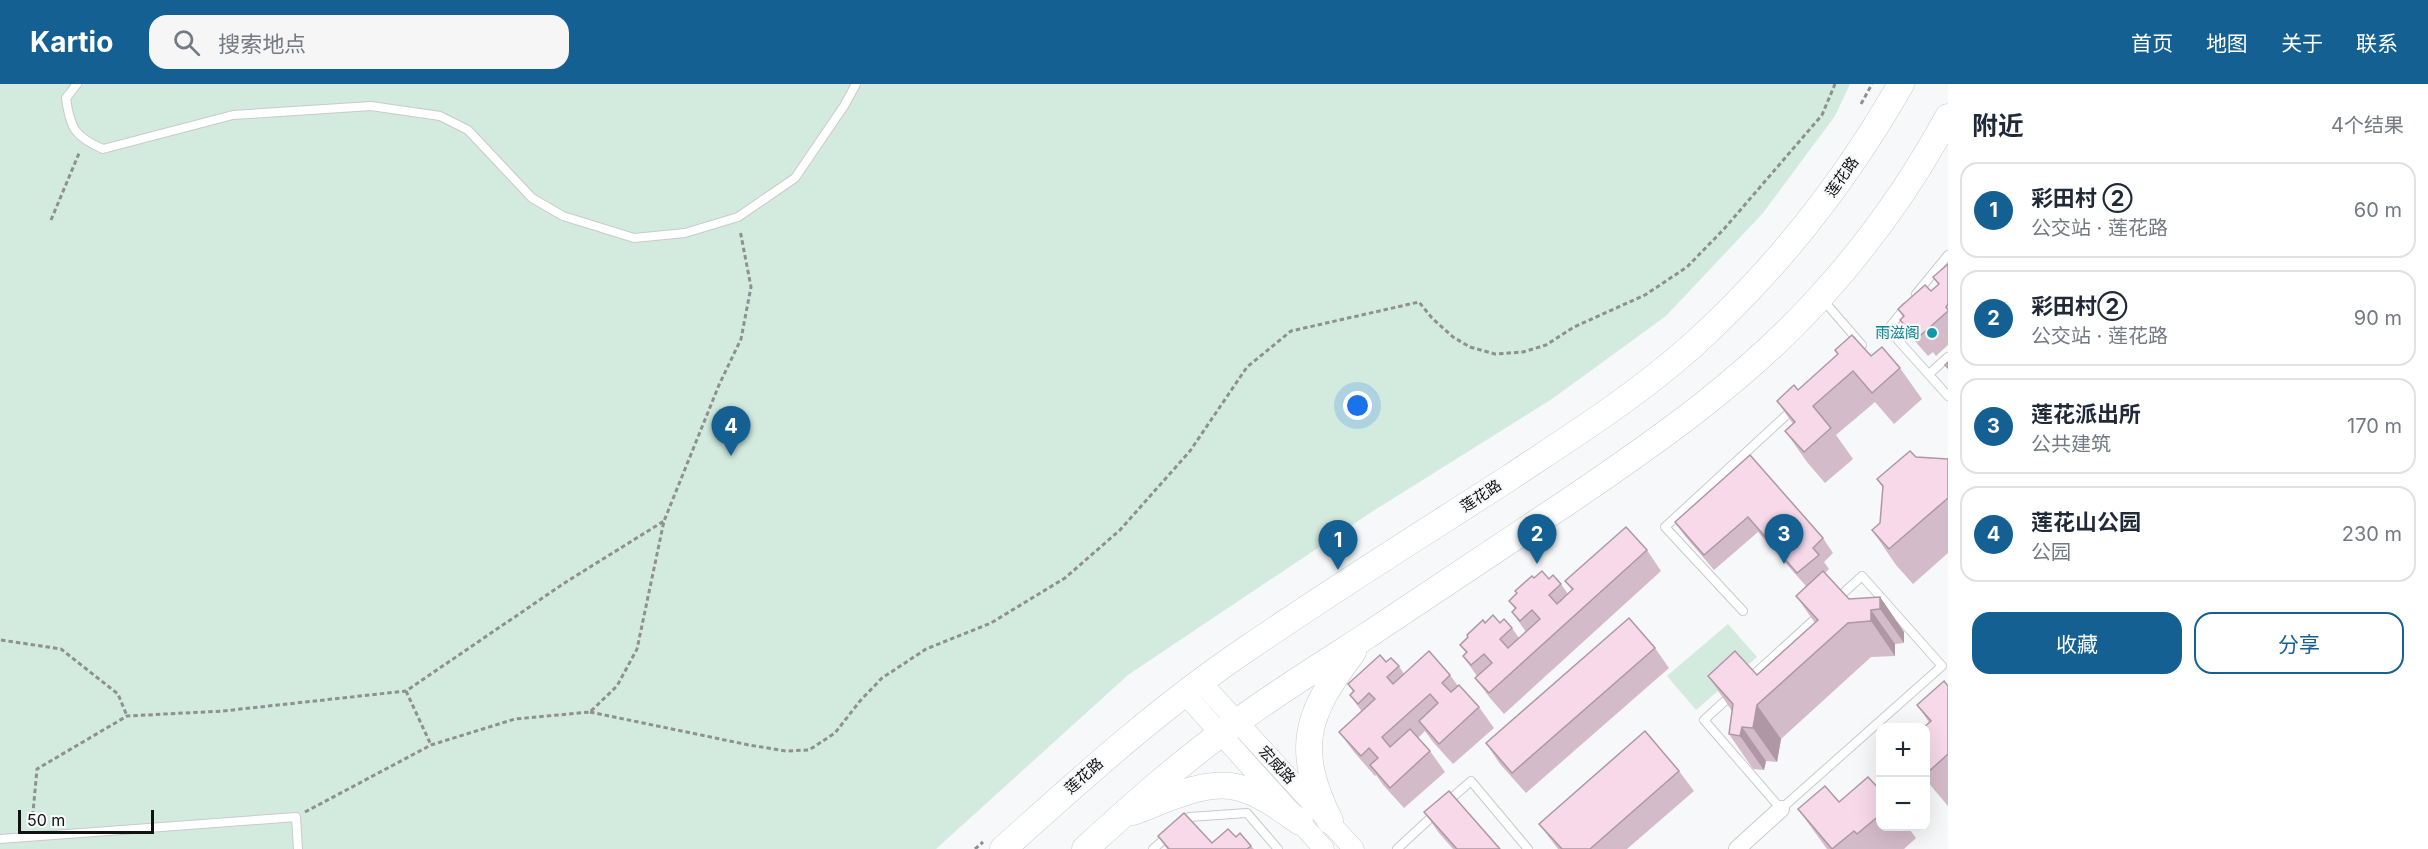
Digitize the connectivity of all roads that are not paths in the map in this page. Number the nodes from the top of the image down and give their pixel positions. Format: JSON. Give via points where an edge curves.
{"nodes":[{"id":1,"x":77,"y":84,"type":"edge"},
{"id":2,"x":856,"y":84,"type":"edge"},
{"id":3,"x":1901,"y":84,"type":"edge"},
{"id":4,"x":1948,"y":117,"type":"edge"},
{"id":5,"x":1948,"y":255,"type":"edge"},
{"id":6,"x":1821,"y":297,"type":"junction"},
{"id":7,"x":1948,"y":357,"type":"edge"},
{"id":8,"x":1845,"y":361,"type":"edge"},
{"id":9,"x":1929,"y":374,"type":"junction"},
{"id":10,"x":1948,"y":396,"type":"edge"},
{"id":11,"x":1802,"y":400,"type":"edge"},
{"id":12,"x":1743,"y":611,"type":"dead end"},
{"id":13,"x":1365,"y":636,"type":"junction"},
{"id":14,"x":1192,"y":687,"type":"junction"},
{"id":15,"x":1229,"y":728,"type":"junction"},
{"id":16,"x":1781,"y":809,"type":"junction"},
{"id":17,"x":1121,"y":816,"type":"junction"},
{"id":18,"x":1330,"y":821,"type":"junction"},
{"id":19,"x":1300,"y":822,"type":"junction"},
{"id":20,"x":0,"y":839,"type":"edge"},
{"id":21,"x":993,"y":845,"type":"edge"},
{"id":22,"x":298,"y":849,"type":"edge"},
{"id":23,"x":1085,"y":849,"type":"edge"},
{"id":24,"x":1153,"y":849,"type":"edge"},
{"id":25,"x":1278,"y":849,"type":"edge"},
{"id":26,"x":1324,"y":849,"type":"edge"},
{"id":27,"x":1354,"y":849,"type":"edge"},
{"id":28,"x":1397,"y":849,"type":"edge"},
{"id":29,"x":1528,"y":849,"type":"edge"},
{"id":30,"x":1737,"y":849,"type":"edge"}],
"edges":[{"from":1,"to":2,"type":"lane","via":[[66,98],[69,120],[84,141],[103,149],[233,115],[371,106],[440,116],[468,130],[532,198],[563,216],[634,238],[685,233],[738,217],[795,178]]},
{"from":3,"to":14,"type":"main road","name":"莲花路","via":[[1854,160],[1795,239],[1756,284],[1684,353],[1589,425]]},
{"from":4,"to":6,"type":"main road","via":[[1890,211]]},
{"from":5,"to":9,"type":"lane","via":[[1888,329]]},
{"from":6,"to":8,"type":"lane","via":[[1862,345]]},
{"from":6,"to":13,"type":"main road","via":[[1727,386],[1686,419]]},
{"from":7,"to":9,"type":"lane"},
{"from":9,"to":10,"type":"lane"},
{"from":11,"to":12,"type":"lane","via":[[1665,526]]},
{"from":13,"to":15,"type":"main road"},
{"from":13,"to":18,"type":"main road","via":[[1320,700],[1308,741],[1319,800]]},
{"from":14,"to":15,"type":"street","name":"宏威路"},
{"from":14,"to":21,"type":"main road","name":"莲花路"},
{"from":15,"to":17,"type":"main road"},
{"from":15,"to":18,"type":"street","name":"宏威路"},
{"from":15,"to":19,"type":"street","name":"宏威路"},
{"from":16,"to":16,"type":"lane","via":[[1942,666],[1862,576],[1704,720]]},
{"from":16,"to":30,"type":"street"},
{"from":17,"to":19,"type":"main road","via":[[1184,794],[1225,786],[1256,794]]},
{"from":17,"to":23,"type":"main road"},
{"from":18,"to":27,"type":"street","name":"宏威路"},
{"from":19,"to":26,"type":"street","name":"宏威路"},
{"from":20,"to":22,"type":"lane","via":[[296,817]]},
{"from":24,"to":25,"type":"lane","via":[[1189,817],[1247,813]]},
{"from":28,"to":29,"type":"lane","via":[[1471,781]]}]}
